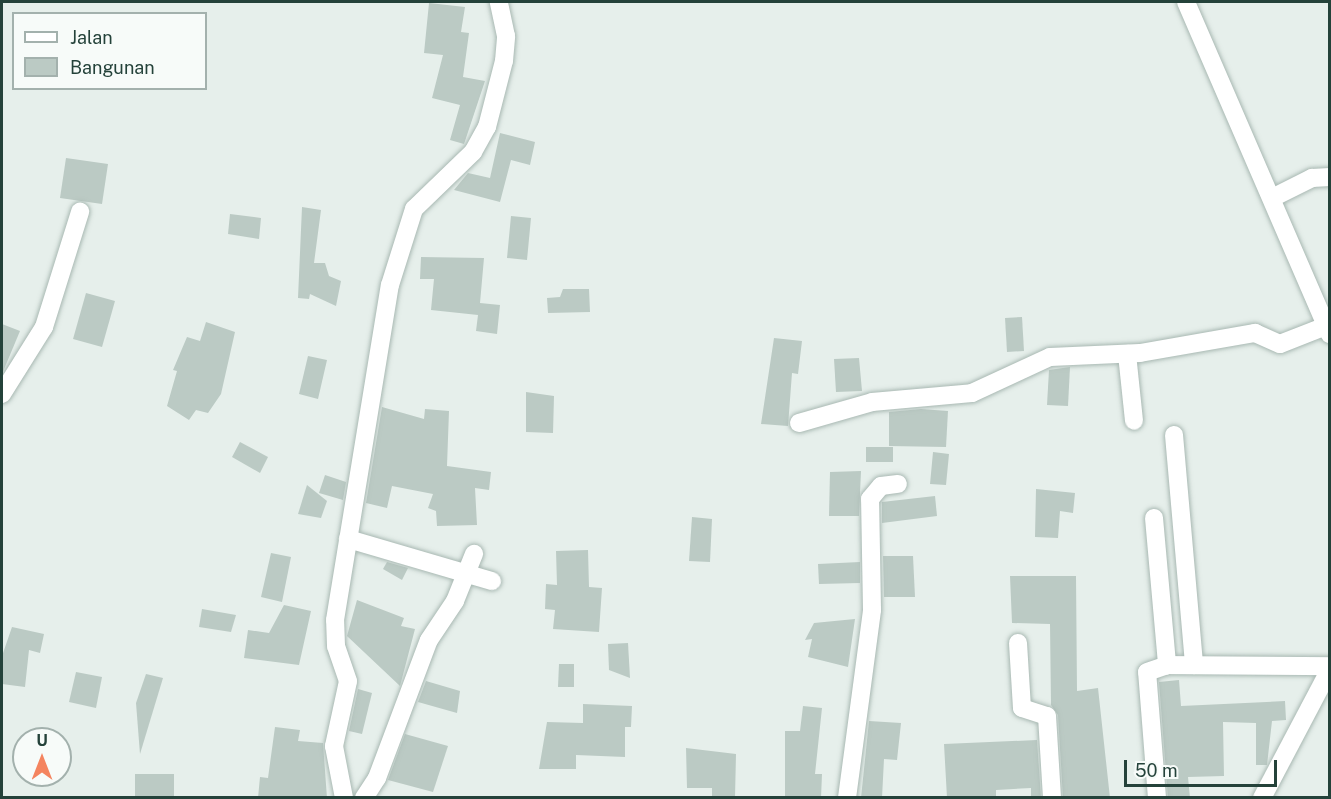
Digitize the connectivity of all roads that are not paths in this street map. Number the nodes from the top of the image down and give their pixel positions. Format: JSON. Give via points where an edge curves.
{"nodes":[{"id":1,"x":499,"y":2,"type":"edge"},
{"id":2,"x":1186,"y":2,"type":"edge"},
{"id":3,"x":1329,"y":177,"type":"edge"},
{"id":4,"x":1272,"y":198,"type":"junction"},
{"id":5,"x":80,"y":212,"type":"dead end"},
{"id":6,"x":1328,"y":330,"type":"edge"},
{"id":7,"x":1127,"y":354,"type":"junction"},
{"id":8,"x":2,"y":394,"type":"edge"},
{"id":9,"x":1134,"y":421,"type":"dead end"},
{"id":10,"x":799,"y":423,"type":"dead end"},
{"id":11,"x":1174,"y":435,"type":"dead end"},
{"id":12,"x":898,"y":484,"type":"dead end"},
{"id":13,"x":1154,"y":518,"type":"dead end"},
{"id":14,"x":348,"y":539,"type":"junction"},
{"id":15,"x":474,"y":554,"type":"dead end"},
{"id":16,"x":468,"y":573,"type":"junction"},
{"id":17,"x":492,"y":581,"type":"dead end"},
{"id":18,"x":1018,"y":643,"type":"dead end"},
{"id":19,"x":1167,"y":665,"type":"junction"},
{"id":20,"x":1194,"y":665,"type":"junction"},
{"id":21,"x":1329,"y":667,"type":"edge"},
{"id":22,"x":344,"y":798,"type":"edge"},
{"id":23,"x":364,"y":798,"type":"edge"},
{"id":24,"x":847,"y":798,"type":"edge"},
{"id":25,"x":1052,"y":798,"type":"edge"},
{"id":26,"x":1157,"y":798,"type":"edge"},
{"id":27,"x":1262,"y":798,"type":"edge"}],
"edges":[{"from":1,"to":14,"type":"street","via":[[506,36],[504,61],[487,127],[473,152],[414,209],[390,285]]},
{"from":2,"to":4,"type":"street"},
{"from":3,"to":4,"type":"street","via":[[1312,178]]},
{"from":4,"to":6,"type":"street"},
{"from":5,"to":8,"type":"street","via":[[44,327]]},
{"from":6,"to":7,"type":"street","via":[[1288,343],[1273,343],[1256,333]]},
{"from":7,"to":9,"type":"street"},
{"from":7,"to":10,"type":"street","via":[[1050,357],[972,393],[872,402]]},
{"from":11,"to":20,"type":"street"},
{"from":12,"to":24,"type":"street","via":[[881,486],[870,499],[872,610]]},
{"from":13,"to":19,"type":"street"},
{"from":14,"to":16,"type":"street"},
{"from":14,"to":22,"type":"street","via":[[335,628],[348,681],[334,746]]},
{"from":15,"to":16,"type":"street"},
{"from":16,"to":17,"type":"street"},
{"from":16,"to":23,"type":"street","via":[[429,640],[378,778]]},
{"from":18,"to":25,"type":"street","via":[[1022,708],[1047,716]]},
{"from":19,"to":20,"type":"street"},
{"from":19,"to":26,"type":"street","via":[[1152,669],[1146,680]]},
{"from":20,"to":21,"type":"street"},
{"from":21,"to":27,"type":"street"}]}
